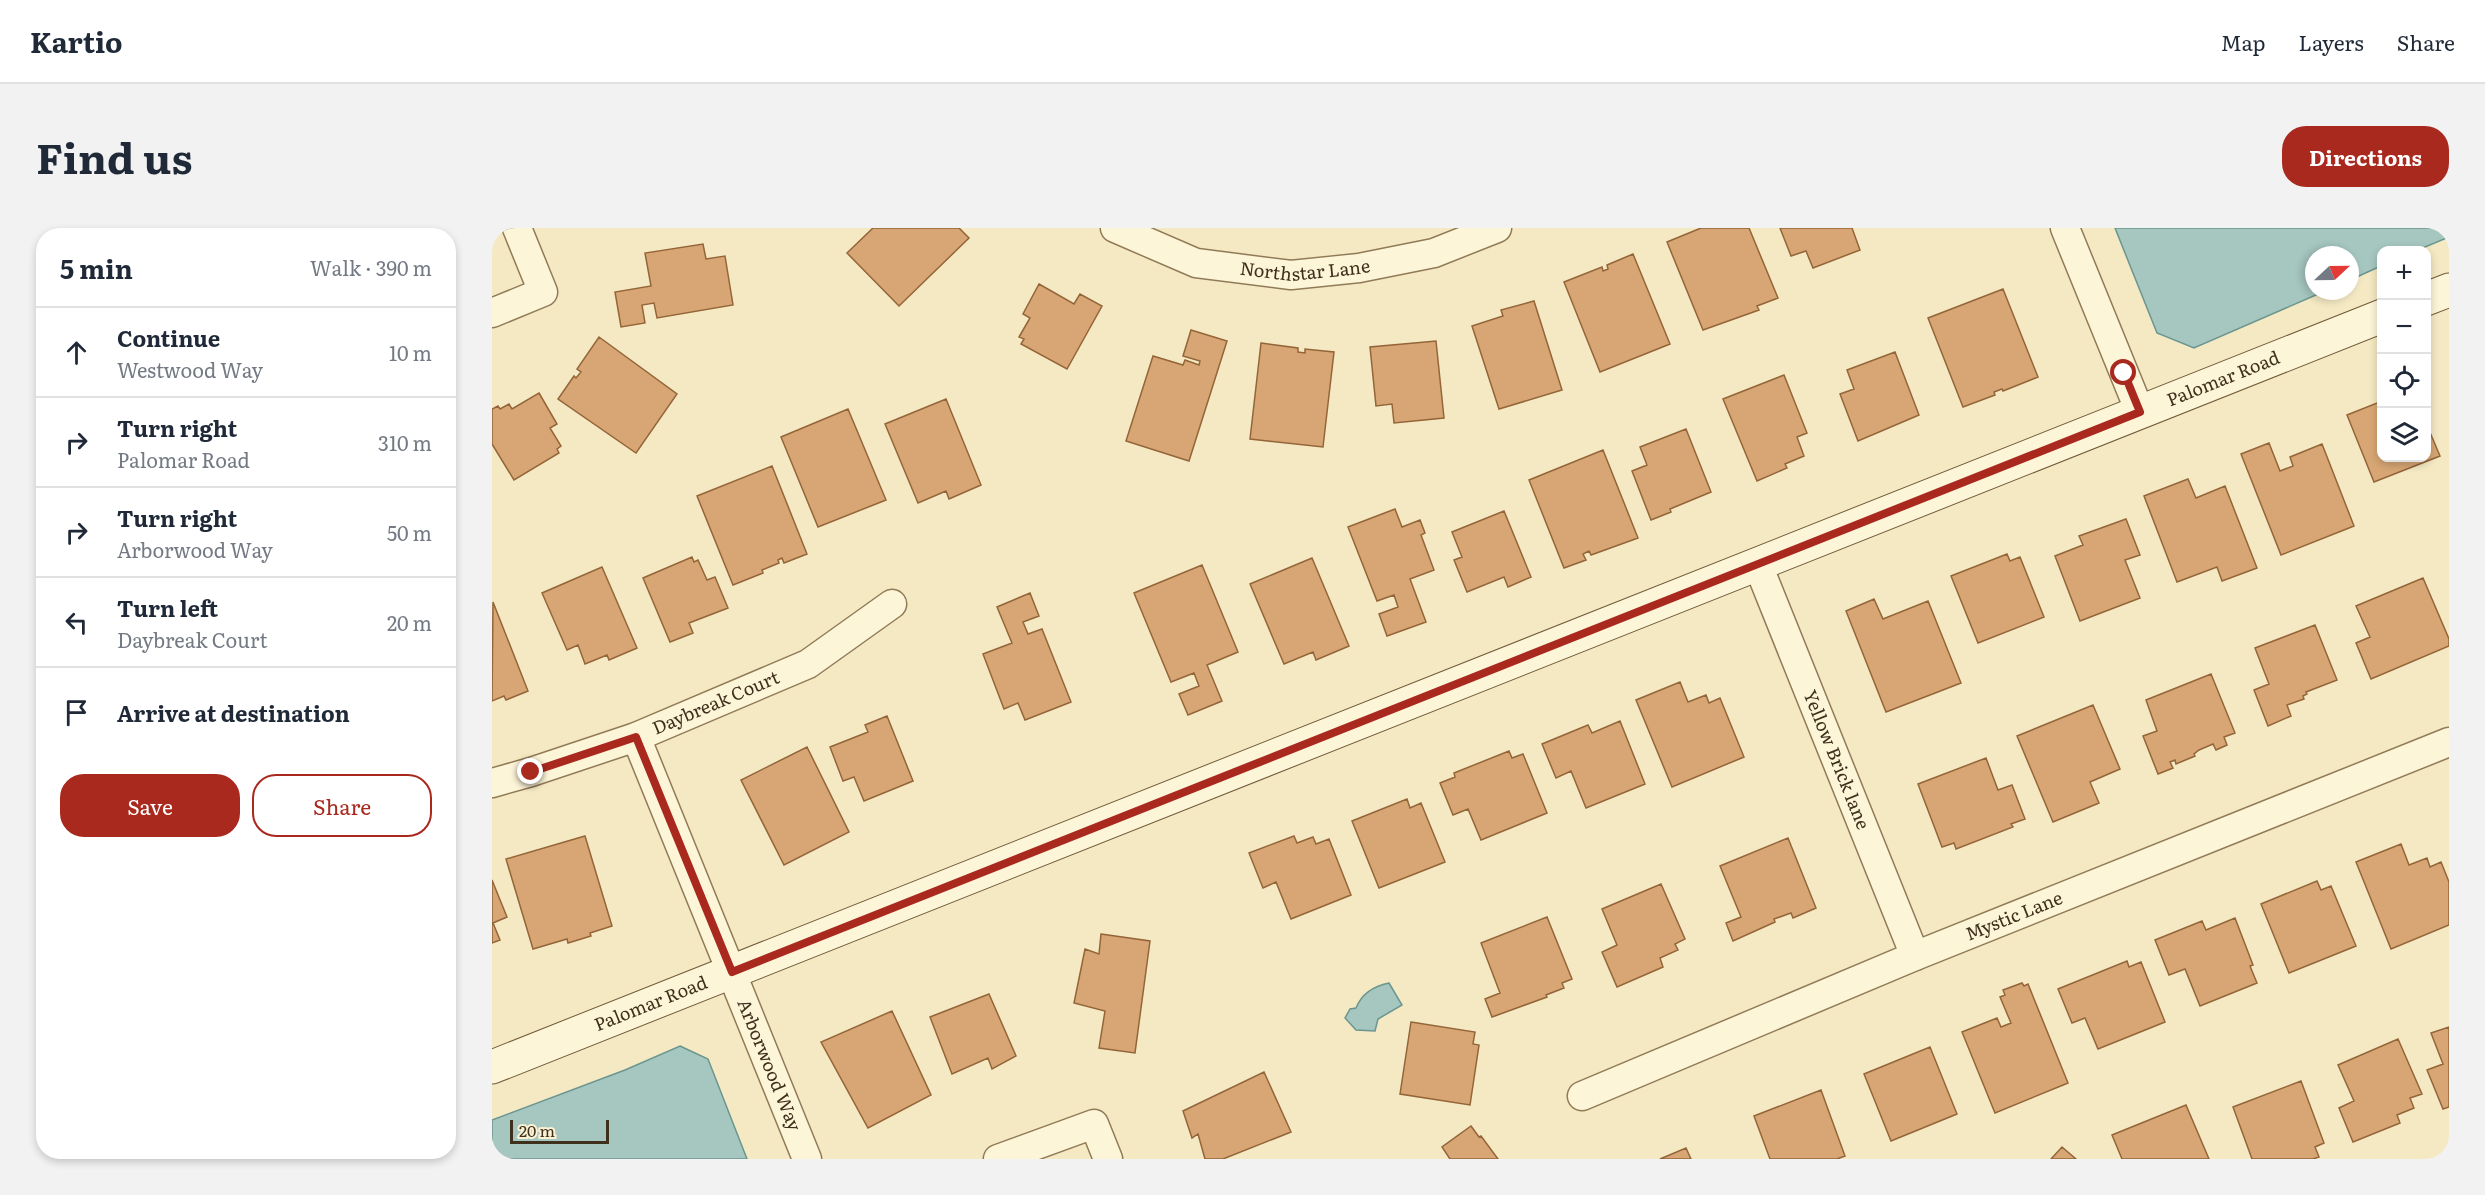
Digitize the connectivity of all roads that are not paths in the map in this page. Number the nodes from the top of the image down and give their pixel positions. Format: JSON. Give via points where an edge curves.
{"nodes":[{"id":1,"x":517,"y":228,"type":"edge"},
{"id":2,"x":1115,"y":228,"type":"edge"},
{"id":3,"x":1497,"y":228,"type":"edge"},
{"id":4,"x":2065,"y":228,"type":"edge"},
{"id":5,"x":2449,"y":290,"type":"edge"},
{"id":6,"x":2431,"y":297,"type":"edge"},
{"id":7,"x":492,"y":313,"type":"edge"},
{"id":8,"x":2377,"y":318,"type":"edge"},
{"id":9,"x":2140,"y":412,"type":"junction"},
{"id":10,"x":1758,"y":565,"type":"junction"},
{"id":11,"x":892,"y":604,"type":"dead end"},
{"id":12,"x":636,"y":737,"type":"junction"},
{"id":13,"x":2449,"y":742,"type":"edge"},
{"id":14,"x":492,"y":783,"type":"edge"},
{"id":15,"x":1915,"y":956,"type":"junction"},
{"id":16,"x":732,"y":972,"type":"junction"},
{"id":17,"x":492,"y":1067,"type":"edge"},
{"id":18,"x":1582,"y":1096,"type":"dead end"},
{"id":19,"x":807,"y":1159,"type":"edge"},
{"id":20,"x":998,"y":1159,"type":"edge"},
{"id":21,"x":1108,"y":1159,"type":"edge"}],
"edges":[{"from":1,"to":7,"type":"street","via":[[543,292]]},
{"from":2,"to":3,"type":"street","name":"Northstar Lane","via":[[1196,263],[1291,275],[1359,268],[1434,253]]},
{"from":4,"to":9,"type":"street"},
{"from":5,"to":6,"type":"street"},
{"from":8,"to":9,"type":"street","name":"Palomar Road"},
{"from":9,"to":10,"type":"street","name":"Palomar Road"},
{"from":10,"to":15,"type":"street","name":"Yellow Brick lane"},
{"from":10,"to":16,"type":"street","name":"Palomar Road"},
{"from":11,"to":12,"type":"street","name":"Daybreak Court","via":[[808,664]]},
{"from":12,"to":14,"type":"street","name":"Daybreak Court"},
{"from":12,"to":16,"type":"street","name":"Arborwood Way"},
{"from":13,"to":15,"type":"street","name":"Mystic Lane"},
{"from":15,"to":18,"type":"street","name":"Mystic Lane"},
{"from":16,"to":17,"type":"street","name":"Palomar Road"},
{"from":16,"to":19,"type":"street","name":"Arborwood Way"},
{"from":20,"to":21,"type":"street","via":[[1094,1124]]}]}
